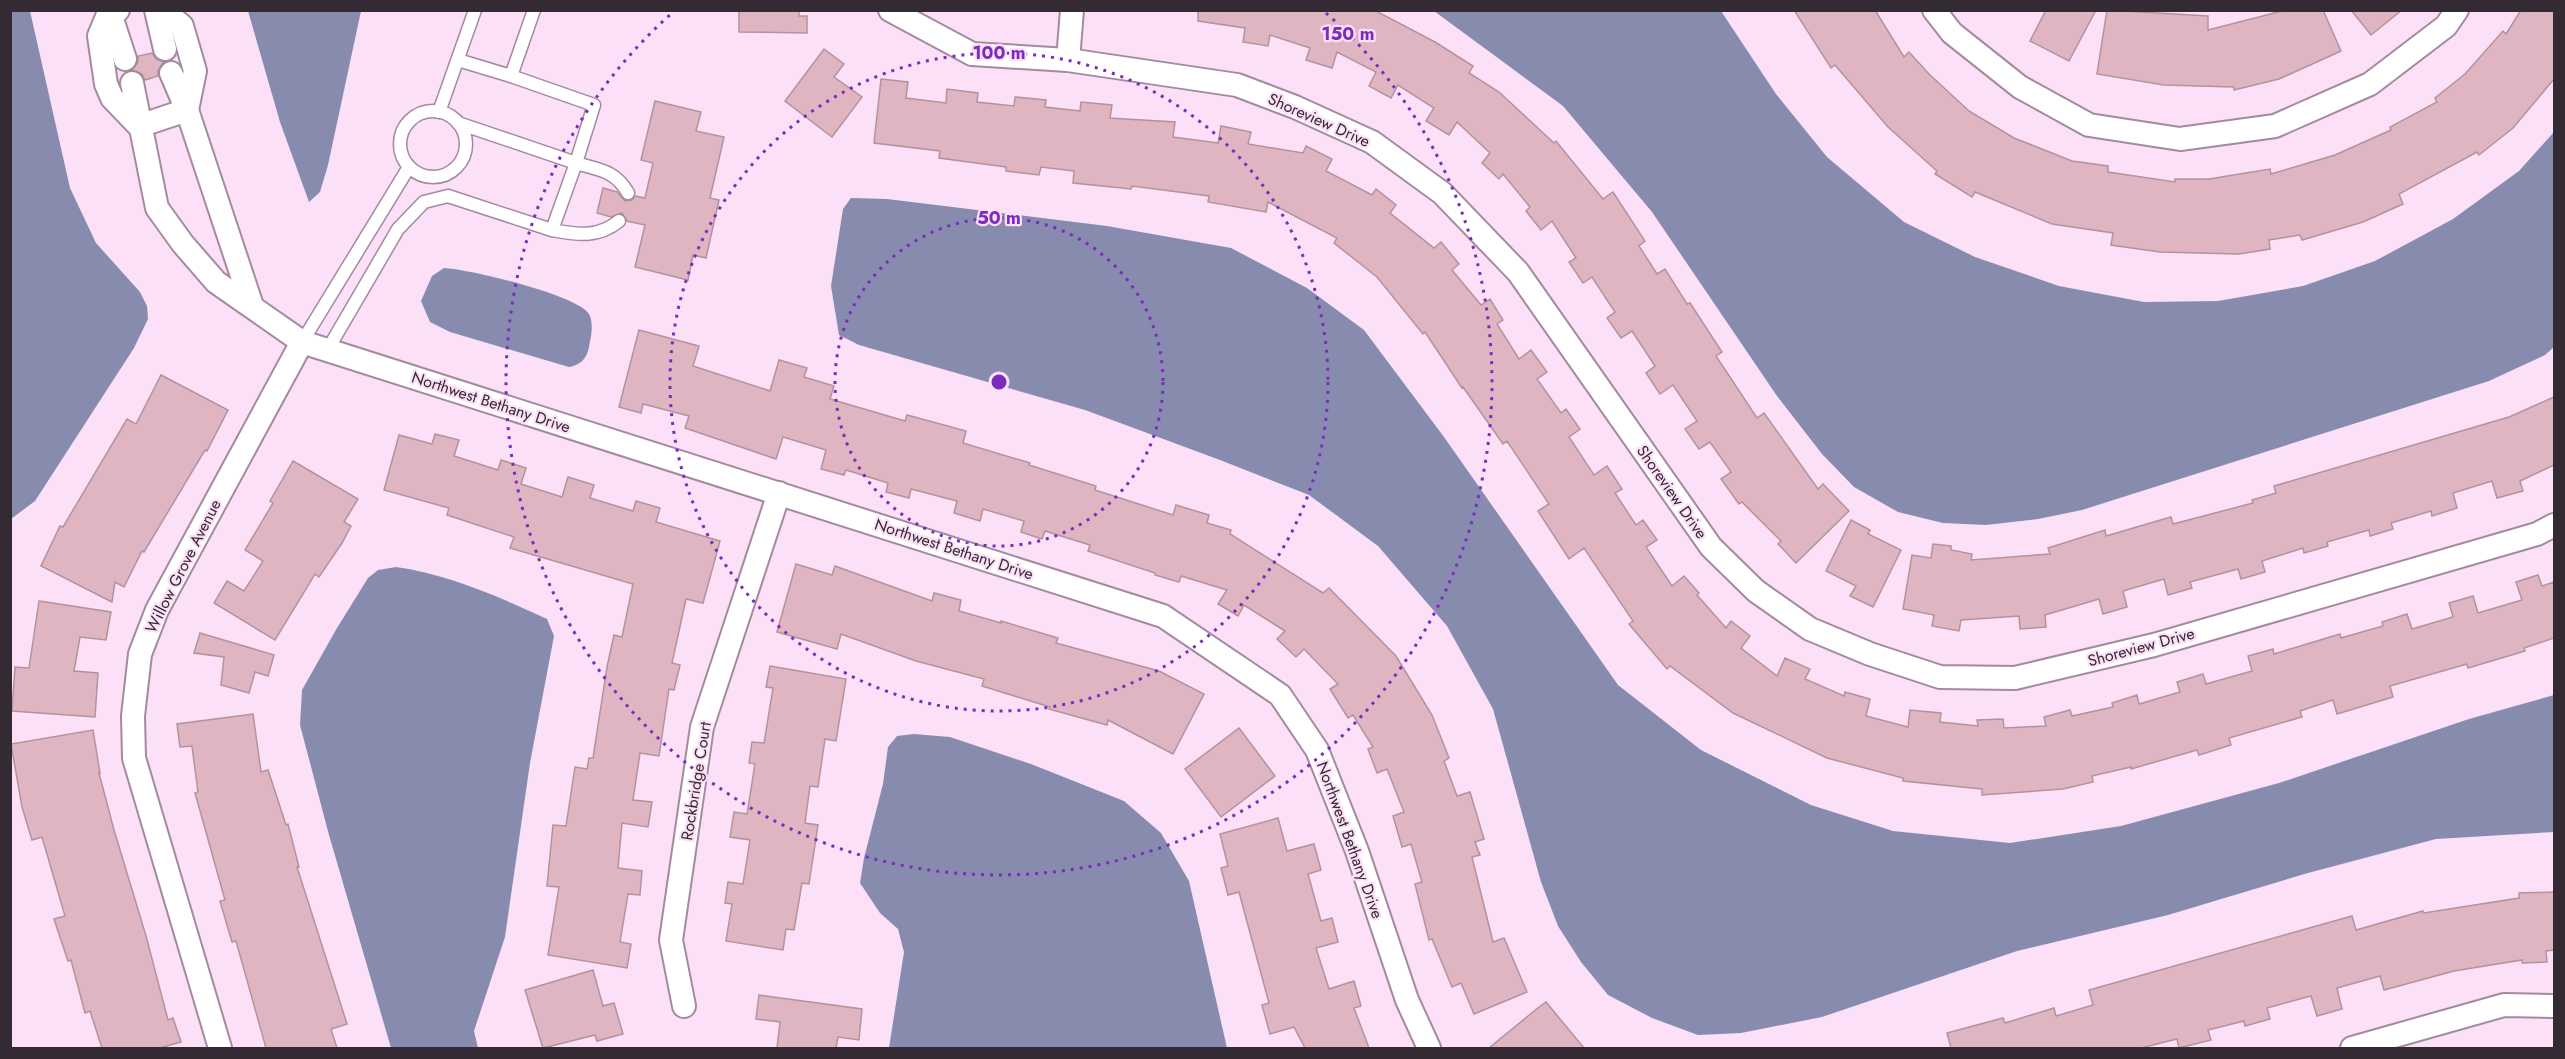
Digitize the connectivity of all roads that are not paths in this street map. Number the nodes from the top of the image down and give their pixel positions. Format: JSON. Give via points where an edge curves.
{"nodes":[{"id":1,"x":156,"y":10,"type":"edge"},
{"id":2,"x":163,"y":10,"type":"edge"},
{"id":3,"x":475,"y":10,"type":"edge"},
{"id":4,"x":534,"y":10,"type":"edge"},
{"id":5,"x":890,"y":10,"type":"edge"},
{"id":6,"x":1072,"y":10,"type":"edge"},
{"id":7,"x":1934,"y":10,"type":"edge"},
{"id":8,"x":2457,"y":10,"type":"edge"},
{"id":9,"x":112,"y":11,"type":"edge"},
{"id":10,"x":165,"y":49,"type":"dead end"},
{"id":11,"x":125,"y":59,"type":"dead end"},
{"id":12,"x":458,"y":60,"type":"junction"},
{"id":13,"x":1068,"y":60,"type":"junction"},
{"id":14,"x":171,"y":73,"type":"dead end"},
{"id":15,"x":511,"y":76,"type":"junction"},
{"id":16,"x":132,"y":83,"type":"dead end"},
{"id":17,"x":188,"y":110,"type":"junction"},
{"id":18,"x":439,"y":112,"type":"junction"},
{"id":19,"x":458,"y":123,"type":"junction"},
{"id":20,"x":139,"y":126,"type":"junction"},
{"id":21,"x":576,"y":163,"type":"junction"},
{"id":22,"x":409,"y":167,"type":"junction"},
{"id":23,"x":440,"y":177,"type":"junction"},
{"id":24,"x":628,"y":193,"type":"dead end"},
{"id":25,"x":448,"y":196,"type":"junction"},
{"id":26,"x":619,"y":221,"type":"dead end"},
{"id":27,"x":552,"y":230,"type":"junction"},
{"id":28,"x":252,"y":306,"type":"junction"},
{"id":29,"x":302,"y":342,"type":"junction"},
{"id":30,"x":328,"y":349,"type":"junction"},
{"id":31,"x":779,"y":494,"type":"junction"},
{"id":32,"x":2554,"y":525,"type":"edge"},
{"id":33,"x":684,"y":1006,"type":"dead end"},
{"id":34,"x":2554,"y":1006,"type":"edge"},
{"id":35,"x":2381,"y":1045,"type":"edge"},
{"id":36,"x":220,"y":1048,"type":"edge"},
{"id":37,"x":1429,"y":1048,"type":"edge"},
{"id":38,"x":2352,"y":1048,"type":"edge"}],
"edges":[{"from":1,"to":10,"type":"street"},
{"from":2,"to":17,"type":"street","via":[[182,26],[195,71]]},
{"from":3,"to":12,"type":"lane"},
{"from":4,"to":15,"type":"lane"},
{"from":5,"to":13,"type":"street","name":"Shoreview Drive","via":[[972,54]]},
{"from":6,"to":13,"type":"street"},
{"from":7,"to":8,"type":"street","via":[[1952,33],[2019,87],[2079,119],[2180,140],[2275,126],[2370,84],[2446,26]]},
{"from":9,"to":11,"type":"street"},
{"from":9,"to":20,"type":"street","via":[[99,36],[106,84],[112,98]]},
{"from":12,"to":15,"type":"lane"},
{"from":12,"to":18,"type":"lane"},
{"from":13,"to":32,"type":"street","name":"Shoreview Drive","via":[[1237,85],[1372,142],[1442,193],[1518,272],[1711,547],[1756,591],[1810,629],[1940,677],[2014,678],[2154,645],[2537,534]]},
{"from":14,"to":17,"type":"street"},
{"from":15,"to":21,"type":"lane","via":[[594,105]]},
{"from":16,"to":20,"type":"street","name":"Northwest Bethany Drive"},
{"from":17,"to":20,"type":"street"},
{"from":17,"to":28,"type":"street"},
{"from":18,"to":19,"type":"lane"},
{"from":18,"to":22,"type":"lane","via":[[419,114],[404,128],[400,148]]},
{"from":19,"to":21,"type":"lane"},
{"from":19,"to":23,"type":"lane","via":[[464,133],[464,156],[450,173]]},
{"from":20,"to":28,"type":"street","name":"Northwest Bethany Drive","via":[[157,208],[216,282]]},
{"from":21,"to":24,"type":"lane","via":[[611,173],[621,180]]},
{"from":21,"to":27,"type":"lane"},
{"from":22,"to":23,"type":"lane","via":[[418,174]]},
{"from":22,"to":29,"type":"lane"},
{"from":23,"to":25,"type":"lane"},
{"from":25,"to":27,"type":"lane"},
{"from":25,"to":30,"type":"lane","via":[[424,202],[398,229]]},
{"from":26,"to":27,"type":"lane","via":[[597,234]]},
{"from":28,"to":29,"type":"street","name":"Northwest Bethany Drive"},
{"from":29,"to":30,"type":"street","name":"Northwest Bethany Drive"},
{"from":29,"to":36,"type":"street","name":"Willow Grove Avenue","via":[[157,610],[138,664],[134,758]]},
{"from":30,"to":31,"type":"street","name":"Northwest Bethany Drive"},
{"from":31,"to":33,"type":"street","name":"Rockbridge Court","via":[[702,728],[671,940]]},
{"from":31,"to":37,"type":"street","name":"Northwest Bethany Drive","via":[[1163,616],[1280,695],[1317,750],[1357,851],[1407,1000]]},
{"from":34,"to":35,"type":"street","via":[[2504,1005]]},
{"from":35,"to":38,"type":"street"}]}
